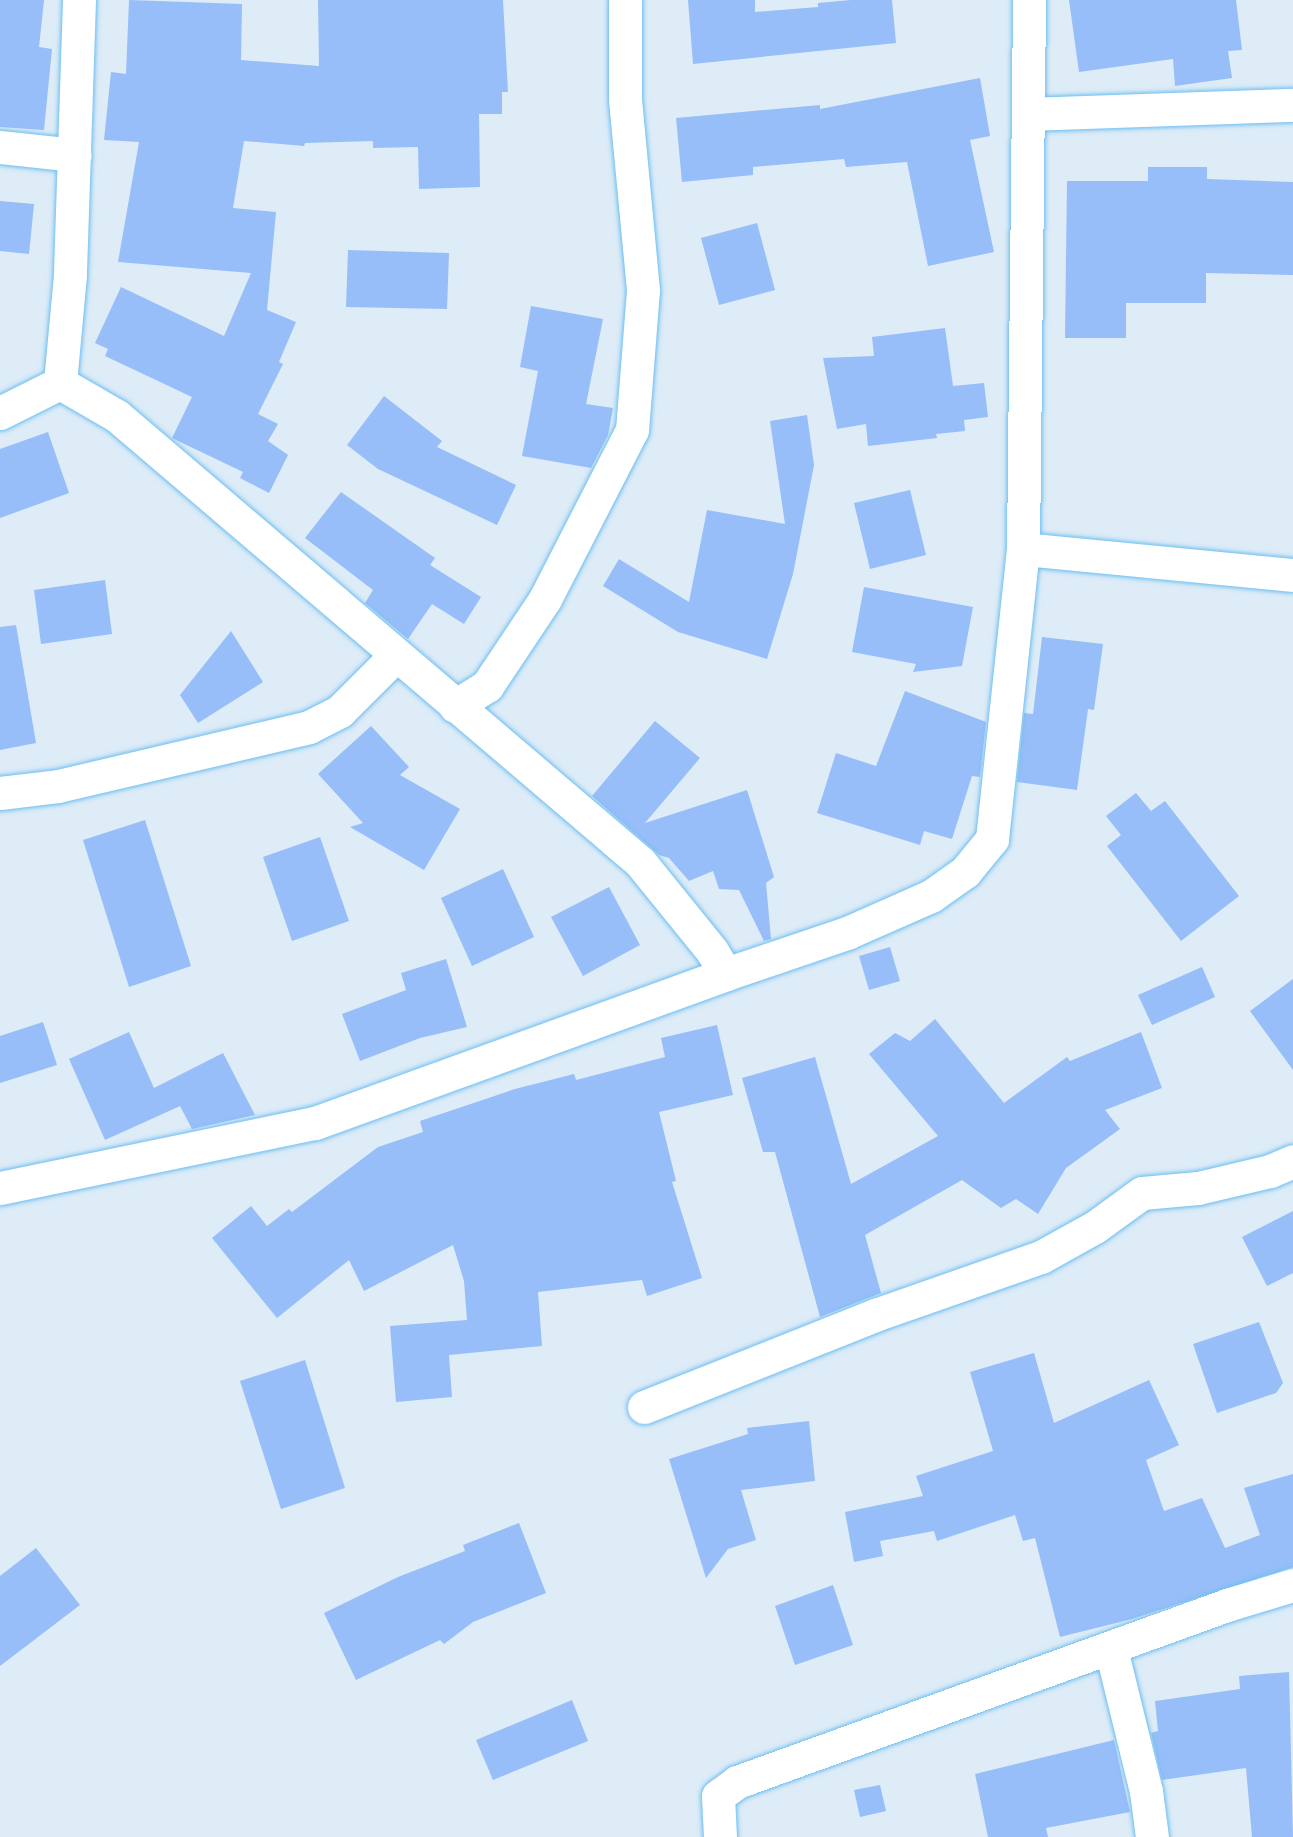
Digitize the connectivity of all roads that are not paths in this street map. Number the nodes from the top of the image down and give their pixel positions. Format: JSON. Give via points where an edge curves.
{"nodes":[{"id":1,"x":79,"y":0,"type":"edge"},
{"id":2,"x":625,"y":0,"type":"edge"},
{"id":3,"x":1029,"y":0,"type":"edge"},
{"id":4,"x":1293,"y":105,"type":"edge"},
{"id":5,"x":1029,"y":114,"type":"junction"},
{"id":6,"x":0,"y":147,"type":"edge"},
{"id":7,"x":75,"y":155,"type":"junction"},
{"id":8,"x":60,"y":383,"type":"junction"},
{"id":9,"x":0,"y":413,"type":"edge"},
{"id":10,"x":1023,"y":549,"type":"junction"},
{"id":11,"x":1293,"y":575,"type":"edge"},
{"id":12,"x":396,"y":655,"type":"junction"},
{"id":13,"x":487,"y":686,"type":"junction"},
{"id":14,"x":455,"y":706,"type":"junction"},
{"id":15,"x":480,"y":728,"type":"junction"},
{"id":16,"x":0,"y":793,"type":"edge"},
{"id":17,"x":726,"y":974,"type":"junction"},
{"id":18,"x":1293,"y":1161,"type":"edge"},
{"id":19,"x":0,"y":1188,"type":"edge"},
{"id":20,"x":644,"y":1407,"type":"dead end"},
{"id":21,"x":1293,"y":1585,"type":"edge"},
{"id":22,"x":1111,"y":1648,"type":"junction"},
{"id":23,"x":720,"y":1837,"type":"edge"},
{"id":24,"x":1152,"y":1837,"type":"edge"}],
"edges":[{"from":1,"to":7,"type":"street"},
{"from":2,"to":13,"type":"street","via":[[625,99],[644,290],[632,430],[545,599]]},
{"from":3,"to":5,"type":"street"},
{"from":4,"to":5,"type":"street"},
{"from":5,"to":10,"type":"street"},
{"from":6,"to":7,"type":"street"},
{"from":7,"to":8,"type":"street"},
{"from":8,"to":9,"type":"street"},
{"from":8,"to":12,"type":"street","via":[[117,416]]},
{"from":10,"to":11,"type":"street"},
{"from":10,"to":17,"type":"street","via":[[992,839],[965,872],[930,896],[847,933]]},
{"from":12,"to":14,"type":"street"},
{"from":12,"to":16,"type":"street","via":[[340,711],[309,727],[58,786]]},
{"from":13,"to":14,"type":"street"},
{"from":13,"to":15,"type":"street"},
{"from":14,"to":15,"type":"street"},
{"from":15,"to":17,"type":"street","via":[[640,862]]},
{"from":17,"to":19,"type":"street","via":[[315,1123]]},
{"from":18,"to":20,"type":"street","via":[[1270,1172],[1198,1188],[1142,1193],[1095,1227],[1041,1257],[875,1316]]},
{"from":21,"to":22,"type":"street"},
{"from":22,"to":23,"type":"street","via":[[737,1782],[718,1796]]},
{"from":22,"to":24,"type":"street","via":[[1146,1791]]}]}
